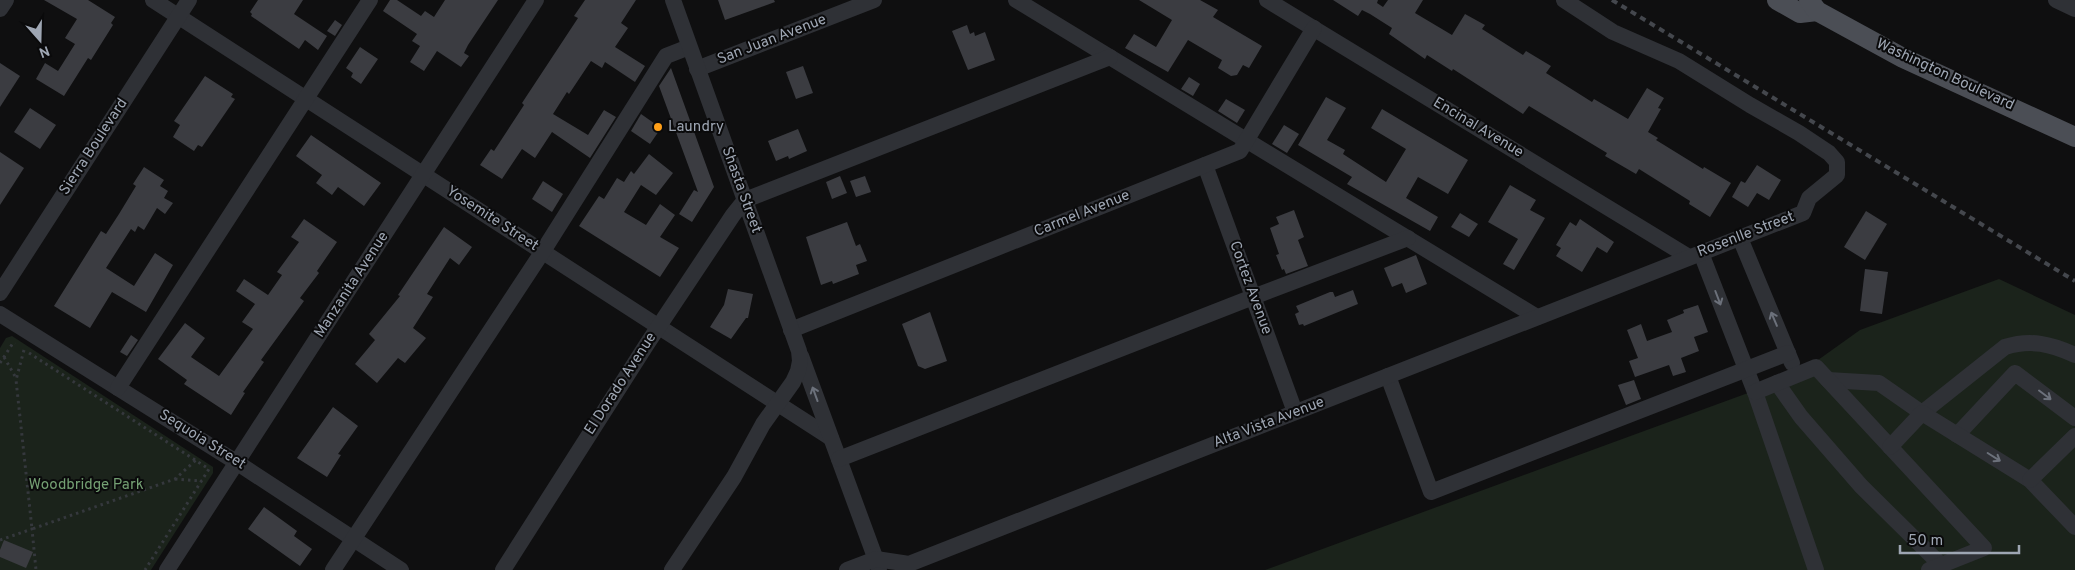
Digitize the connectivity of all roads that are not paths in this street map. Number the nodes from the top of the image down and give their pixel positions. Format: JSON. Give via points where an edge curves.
{"nodes":[{"id":1,"x":6,"y":0,"type":"edge"},
{"id":2,"x":154,"y":0,"type":"edge"},
{"id":3,"x":189,"y":0,"type":"edge"},
{"id":4,"x":370,"y":0,"type":"edge"},
{"id":5,"x":536,"y":0,"type":"edge"},
{"id":6,"x":673,"y":0,"type":"edge"},
{"id":7,"x":874,"y":0,"type":"edge"},
{"id":8,"x":1016,"y":0,"type":"edge"},
{"id":9,"x":1268,"y":0,"type":"edge"},
{"id":10,"x":1564,"y":0,"type":"edge"},
{"id":11,"x":1777,"y":0,"type":"edge"},
{"id":12,"x":2056,"y":0,"type":"edge"},
{"id":13,"x":1813,"y":6,"type":"edge"},
{"id":14,"x":0,"y":9,"type":"edge"},
{"id":15,"x":2075,"y":9,"type":"edge"},
{"id":16,"x":178,"y":16,"type":"junction"},
{"id":17,"x":1314,"y":28,"type":"junction"},
{"id":18,"x":689,"y":47,"type":"junction"},
{"id":19,"x":1110,"y":57,"type":"junction"},
{"id":20,"x":697,"y":69,"type":"junction"},
{"id":21,"x":306,"y":99,"type":"junction"},
{"id":22,"x":2075,"y":137,"type":"edge"},
{"id":23,"x":1247,"y":140,"type":"junction"},
{"id":24,"x":1205,"y":165,"type":"junction"},
{"id":25,"x":424,"y":174,"type":"junction"},
{"id":26,"x":745,"y":200,"type":"junction"},
{"id":27,"x":1408,"y":238,"type":"junction"},
{"id":28,"x":1740,"y":238,"type":"junction"},
{"id":29,"x":543,"y":251,"type":"junction"},
{"id":30,"x":1695,"y":255,"type":"junction"},
{"id":31,"x":0,"y":294,"type":"edge"},
{"id":32,"x":1253,"y":297,"type":"junction"},
{"id":33,"x":0,"y":314,"type":"edge"},
{"id":34,"x":1538,"y":317,"type":"junction"},
{"id":35,"x":658,"y":326,"type":"junction"},
{"id":36,"x":791,"y":330,"type":"junction"},
{"id":37,"x":799,"y":351,"type":"junction"},
{"id":38,"x":1788,"y":353,"type":"junction"},
{"id":39,"x":2075,"y":355,"type":"edge"},
{"id":40,"x":1746,"y":370,"type":"junction"},
{"id":41,"x":1797,"y":374,"type":"junction"},
{"id":42,"x":1388,"y":376,"type":"junction"},
{"id":43,"x":1828,"y":380,"type":"junction"},
{"id":44,"x":1777,"y":383,"type":"junction"},
{"id":45,"x":118,"y":388,"type":"junction"},
{"id":46,"x":1755,"y":392,"type":"junction"},
{"id":47,"x":778,"y":403,"type":"junction"},
{"id":48,"x":1295,"y":412,"type":"junction"},
{"id":49,"x":1922,"y":413,"type":"junction"},
{"id":50,"x":2075,"y":418,"type":"edge"},
{"id":51,"x":1957,"y":435,"type":"junction"},
{"id":52,"x":2075,"y":436,"type":"edge"},
{"id":53,"x":831,"y":438,"type":"junction"},
{"id":54,"x":1890,"y":447,"type":"junction"},
{"id":55,"x":839,"y":459,"type":"junction"},
{"id":56,"x":236,"y":462,"type":"junction"},
{"id":57,"x":2030,"y":480,"type":"junction"},
{"id":58,"x":2075,"y":527,"type":"edge"},
{"id":59,"x":354,"y":539,"type":"junction"},
{"id":60,"x":878,"y":565,"type":"edge"},
{"id":61,"x":1935,"y":568,"type":"edge"},
{"id":62,"x":167,"y":570,"type":"edge"},
{"id":63,"x":333,"y":570,"type":"edge"},
{"id":64,"x":401,"y":570,"type":"edge"},
{"id":65,"x":502,"y":570,"type":"edge"},
{"id":66,"x":672,"y":570,"type":"edge"},
{"id":67,"x":848,"y":570,"type":"edge"},
{"id":68,"x":1816,"y":570,"type":"edge"}],
"edges":[{"from":1,"to":14,"type":"street"},
{"from":2,"to":16,"type":"street","name":"Yosemite Street"},
{"from":3,"to":16,"type":"street","name":"Sierra Boulevard"},
{"from":4,"to":21,"type":"street"},
{"from":5,"to":25,"type":"street","name":"Manzanita Avenue"},
{"from":6,"to":18,"type":"street","name":"Shasta Street"},
{"from":7,"to":20,"type":"street","name":"San Juan Avenue"},
{"from":8,"to":19,"type":"street"},
{"from":9,"to":17,"type":"street","name":"Encinal Avenue"},
{"from":10,"to":28,"type":"street","name":"Rosenlle Street","via":[[1613,32],[1679,61],[1838,162],[1837,176],[1809,198],[1803,213]]},
{"from":11,"to":13,"type":"main road","name":"Washington Boulevard","via":[[1800,13]]},
{"from":12,"to":15,"type":"street"},
{"from":13,"to":22,"type":"main road","name":"Washington Boulevard","via":[[1903,58]]},
{"from":16,"to":21,"type":"street","name":"Yosemite Street"},
{"from":16,"to":31,"type":"street","name":"Sierra Boulevard"},
{"from":17,"to":23,"type":"street","name":"Carmel Avenue"},
{"from":17,"to":30,"type":"street","name":"Encinal Avenue"},
{"from":18,"to":20,"type":"street","name":"Shasta Street"},
{"from":18,"to":29,"type":"street","via":[[666,56]]},
{"from":19,"to":23,"type":"street"},
{"from":19,"to":26,"type":"street"},
{"from":20,"to":26,"type":"street","name":"Shasta Street"},
{"from":21,"to":25,"type":"street","name":"Yosemite Street"},
{"from":21,"to":45,"type":"street"},
{"from":23,"to":24,"type":"street","name":"Carmel Avenue","via":[[1240,151]]},
{"from":23,"to":27,"type":"street"},
{"from":24,"to":32,"type":"street","name":"Cortez Avenue"},
{"from":24,"to":36,"type":"street","name":"Carmel Avenue"},
{"from":25,"to":29,"type":"street","name":"Yosemite Street"},
{"from":25,"to":56,"type":"street","name":"Manzanita Avenue"},
{"from":26,"to":35,"type":"street","name":"El Dorado Avenue"},
{"from":26,"to":36,"type":"street","name":"Shasta Street"},
{"from":27,"to":32,"type":"street"},
{"from":27,"to":34,"type":"street"},
{"from":28,"to":30,"type":"street","name":"Rosenlle Street"},
{"from":38,"to":28,"type":"street","one_way":true},
{"from":29,"to":35,"type":"street","name":"Yosemite Street"},
{"from":29,"to":59,"type":"street"},
{"from":30,"to":34,"type":"street","name":"Alta Vista Avenue"},
{"from":30,"to":40,"type":"street","one_way":true},
{"from":32,"to":48,"type":"street","name":"Cortez Avenue"},
{"from":32,"to":55,"type":"street"},
{"from":33,"to":45,"type":"street","name":"Sequoia Street"},
{"from":34,"to":42,"type":"street","name":"Alta Vista Avenue"},
{"from":35,"to":47,"type":"street","name":"Yosemite Street"},
{"from":35,"to":65,"type":"street","name":"El Dorado Avenue"},
{"from":36,"to":37,"type":"street","name":"Shasta Street"},
{"from":37,"to":47,"type":"street","name":"Shasta Street","via":[[798,371]]},
{"from":53,"to":37,"type":"street","name":"Shasta Street","one_way":true},
{"from":38,"to":40,"type":"street"},
{"from":38,"to":41,"type":"street"},
{"from":39,"to":49,"type":"street","via":[[2033,342],[2005,347]]},
{"from":40,"to":42,"type":"street","via":[[1431,492]]},
{"from":40,"to":46,"type":"street"},
{"from":41,"to":43,"type":"street","via":[[1816,367]]},
{"from":41,"to":44,"type":"street"},
{"from":42,"to":48,"type":"street","name":"Alta Vista Avenue"},
{"from":43,"to":49,"type":"street","via":[[1879,384]]},
{"from":43,"to":54,"type":"street"},
{"from":44,"to":46,"type":"street"},
{"from":44,"to":61,"type":"street","via":[[1801,417]]},
{"from":45,"to":56,"type":"street","name":"Sequoia Street"},
{"from":46,"to":68,"type":"street"},
{"from":47,"to":53,"type":"street","name":"Yosemite Street"},
{"from":47,"to":66,"type":"street","name":"Shasta Street"},
{"from":48,"to":60,"type":"street","name":"Alta Vista Avenue","via":[[909,564]]},
{"from":49,"to":51,"type":"street"},
{"from":49,"to":54,"type":"street"},
{"from":51,"to":50,"type":"street","one_way":true,"via":[[2015,373]]},
{"from":51,"to":57,"type":"street","one_way":true},
{"from":52,"to":57,"type":"street"},
{"from":53,"to":55,"type":"street","name":"Shasta Street"},
{"from":54,"to":61,"type":"street","via":[[1984,548]]},
{"from":55,"to":60,"type":"street","name":"Shasta Street"},
{"from":56,"to":59,"type":"street","name":"Sequoia Street"},
{"from":56,"to":62,"type":"street","name":"Manzanita Avenue"},
{"from":57,"to":58,"type":"street"},
{"from":59,"to":63,"type":"street"},
{"from":59,"to":64,"type":"street","name":"Sequoia Street"},
{"from":60,"to":67,"type":"street"}]}
